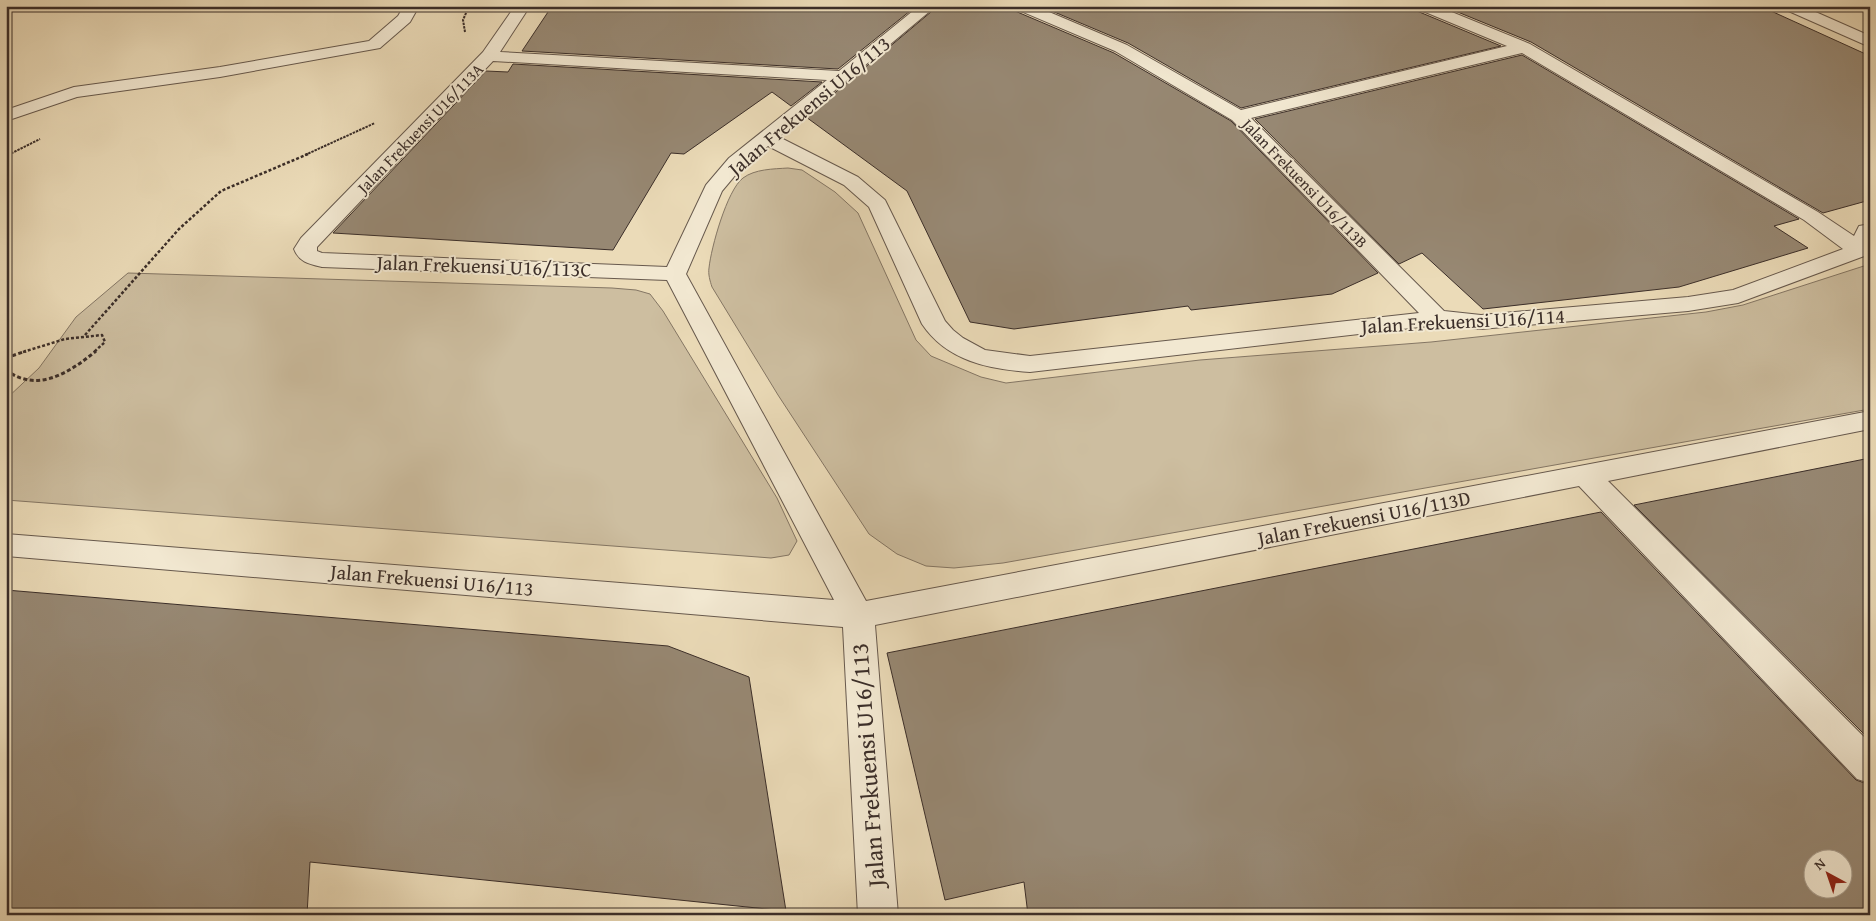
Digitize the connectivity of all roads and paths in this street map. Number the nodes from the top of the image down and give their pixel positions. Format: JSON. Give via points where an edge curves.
{"nodes":[{"id":1,"x":412,"y":6,"type":"edge"},
{"id":2,"x":469,"y":6,"type":"edge"},
{"id":3,"x":523,"y":6,"type":"edge"},
{"id":4,"x":929,"y":6,"type":"edge"},
{"id":5,"x":1021,"y":6,"type":"edge"},
{"id":6,"x":1423,"y":6,"type":"edge"},
{"id":7,"x":1789,"y":6,"type":"edge"},
{"id":8,"x":467,"y":38,"type":"dead end"},
{"id":9,"x":1870,"y":42,"type":"edge"},
{"id":10,"x":1524,"y":47,"type":"junction"},
{"id":11,"x":489,"y":56,"type":"junction"},
{"id":12,"x":844,"y":76,"type":"junction"},
{"id":13,"x":6,"y":116,"type":"edge"},
{"id":14,"x":1238,"y":116,"type":"junction"},
{"id":15,"x":375,"y":123,"type":"dead end"},
{"id":16,"x":766,"y":138,"type":"junction"},
{"id":17,"x":1864,"y":240,"type":"edge"},
{"id":18,"x":308,"y":243,"type":"joint"},
{"id":19,"x":675,"y":274,"type":"junction"},
{"id":20,"x":1437,"y":318,"type":"junction"},
{"id":21,"x":85,"y":335,"type":"junction"},
{"id":22,"x":6,"y":358,"type":"edge"},
{"id":23,"x":6,"y":370,"type":"edge"},
{"id":24,"x":1870,"y":420,"type":"edge"},
{"id":25,"x":1585,"y":475,"type":"junction"},
{"id":26,"x":6,"y":545,"type":"edge"},
{"id":27,"x":858,"y":615,"type":"junction"},
{"id":28,"x":1870,"y":766,"type":"edge"},
{"id":29,"x":878,"y":915,"type":"edge"}],
"edges":[{"from":1,"to":13,"type":"street","via":[[404,19],[374,45],[220,72],[74,92]]},
{"from":2,"to":8,"type":"path","via":[[463,20]]},
{"from":3,"to":11,"type":"street","name":"Jalan Frekuensi U16/113A"},
{"from":4,"to":12,"type":"street","name":"Jalan Frekuensi U16/113"},
{"from":5,"to":14,"type":"street","name":"Jalan Frekuensi U16/113B","via":[[1120,48]]},
{"from":6,"to":10,"type":"street","name":"Jalan Frekuensi U16/114"},
{"from":7,"to":9,"type":"street"},
{"from":10,"to":14,"type":"street"},
{"from":10,"to":17,"type":"street","name":"Jalan Frekuensi U16/114","via":[[1811,216]]},
{"from":11,"to":12,"type":"street"},
{"from":11,"to":18,"type":"street","name":"Jalan Frekuensi U16/113A"},
{"from":12,"to":16,"type":"street","name":"Jalan Frekuensi U16/113"},
{"from":14,"to":20,"type":"street","name":"Jalan Frekuensi U16/113B"},
{"from":15,"to":21,"type":"path","via":[[221,191],[179,229]]},
{"from":16,"to":19,"type":"street","name":"Jalan Frekuensi U16/113","via":[[736,162],[713,189]]},
{"from":16,"to":20,"type":"street","name":"Jalan Frekuensi U16/114","via":[[851,180],[878,204],[934,324],[947,341],[999,363],[1030,364]]},
{"from":17,"to":20,"type":"street","name":"Jalan Frekuensi U16/114","via":[[1738,296],[1688,304],[1481,322]]},
{"from":18,"to":19,"type":"street","name":"Jalan Frekuensi U16/113C","via":[[307,254],[322,260]]},
{"from":19,"to":27,"type":"street","name":"Jalan Frekuensi U16/113"},
{"from":21,"to":22,"type":"path"},
{"from":21,"to":23,"type":"path","via":[[102,335],[105,342],[95,353],[56,376],[38,381],[20,380]]},
{"from":24,"to":25,"type":"street","name":"Jalan Frekuensi U16/113D"},
{"from":25,"to":27,"type":"street","name":"Jalan Frekuensi U16/113D"},
{"from":25,"to":28,"type":"street"},
{"from":26,"to":27,"type":"street","name":"Jalan Frekuensi U16/113"},
{"from":27,"to":29,"type":"street","name":"Jalan Frekuensi U16/113"}]}
